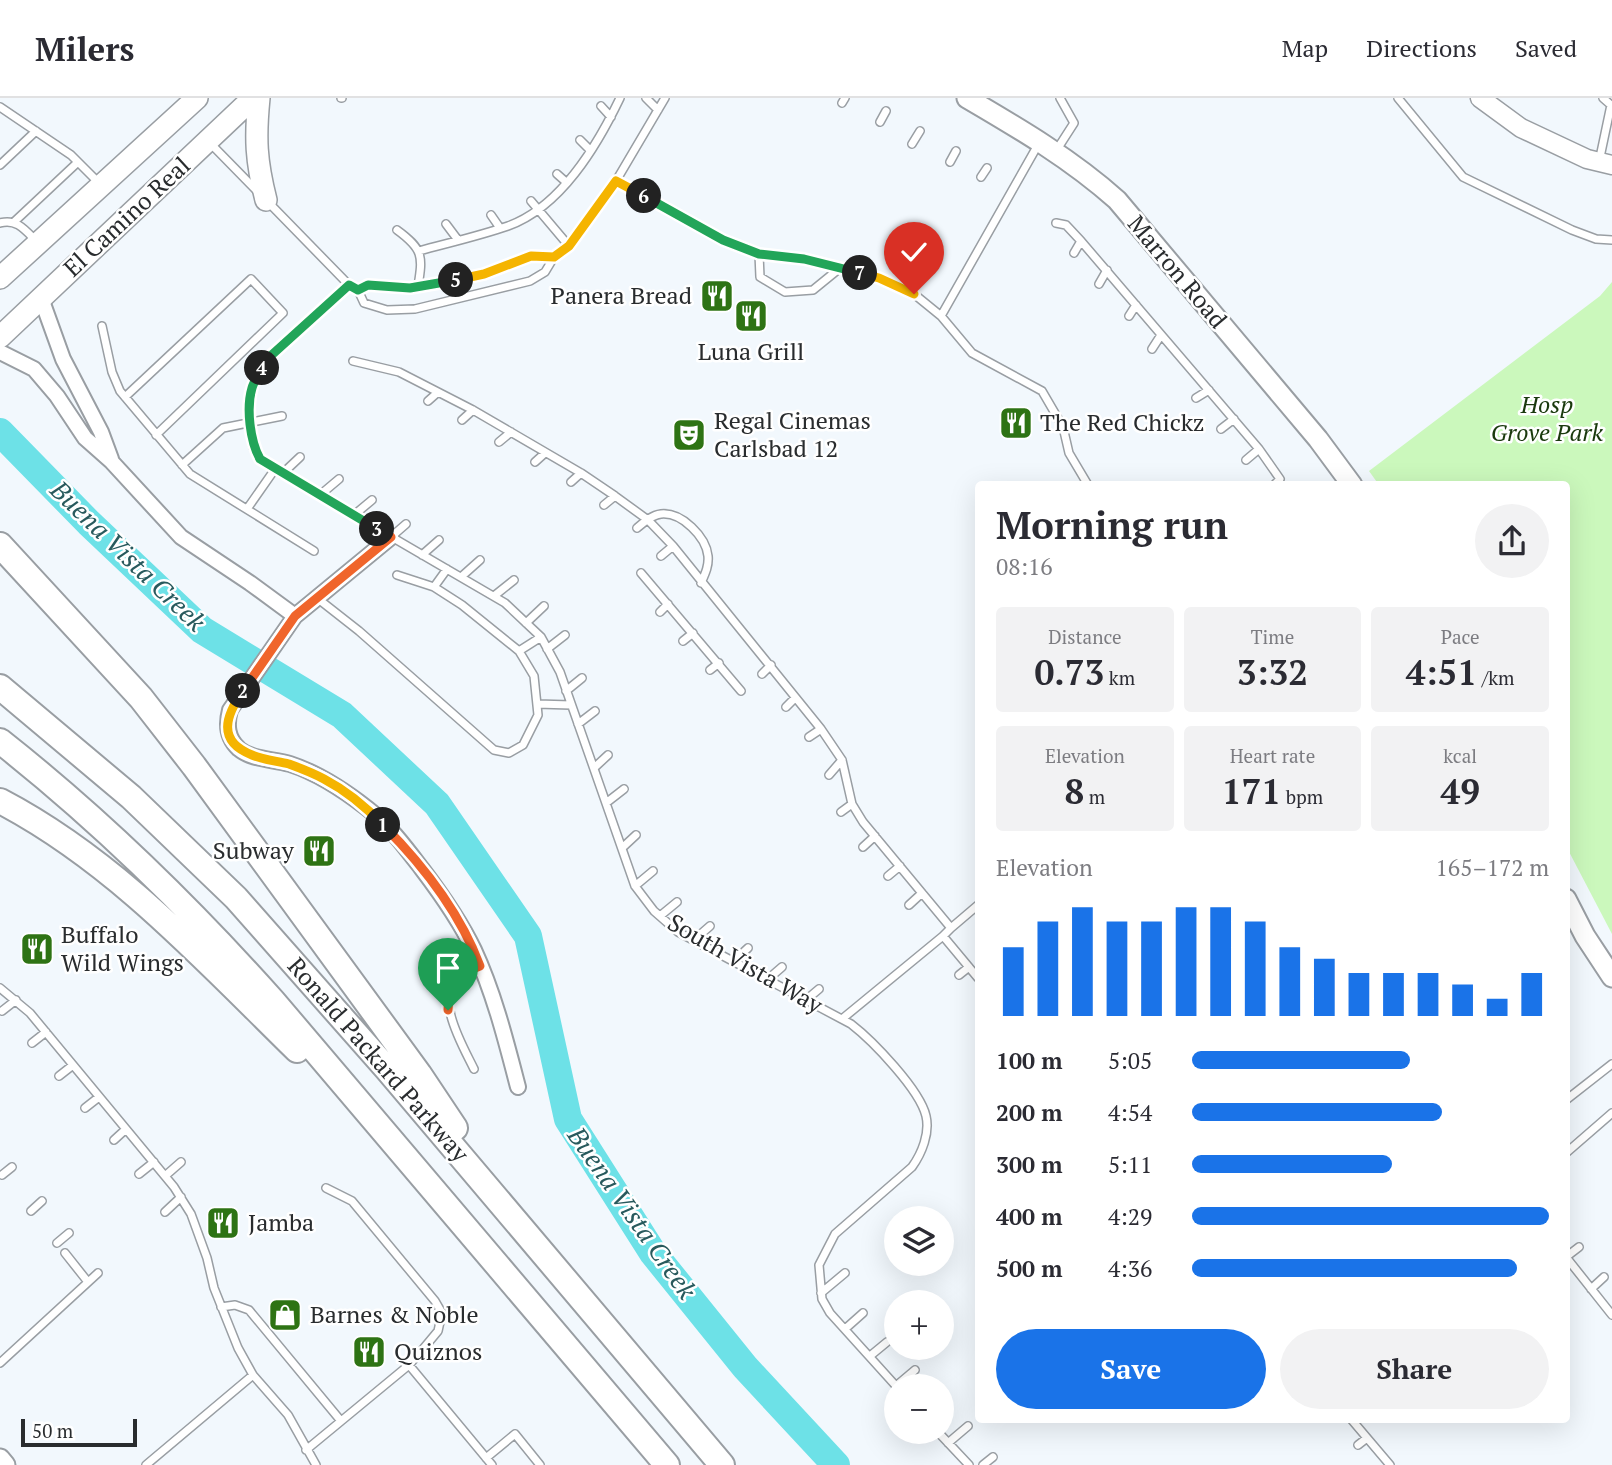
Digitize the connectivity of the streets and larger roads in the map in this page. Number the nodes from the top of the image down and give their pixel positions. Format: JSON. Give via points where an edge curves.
{"nodes":[{"id":1,"x":198,"y":98,"type":"edge"},
{"id":2,"x":253,"y":98,"type":"edge"},
{"id":3,"x":260,"y":98,"type":"edge"},
{"id":4,"x":1480,"y":98,"type":"edge"},
{"id":5,"x":981,"y":101,"type":"edge"},
{"id":6,"x":1606,"y":163,"type":"edge"},
{"id":7,"x":266,"y":200,"type":"road end"},
{"id":8,"x":0,"y":278,"type":"edge"},
{"id":9,"x":41,"y":298,"type":"junction"},
{"id":10,"x":0,"y":337,"type":"edge"},
{"id":11,"x":0,"y":352,"type":"edge"},
{"id":12,"x":111,"y":461,"type":"junction"},
{"id":13,"x":1349,"y":481,"type":"edge"},
{"id":14,"x":391,"y":537,"type":"road end"},
{"id":15,"x":0,"y":545,"type":"edge"},
{"id":16,"x":295,"y":616,"type":"junction"},
{"id":17,"x":0,"y":687,"type":"edge"},
{"id":18,"x":0,"y":741,"type":"edge"},
{"id":19,"x":0,"y":801,"type":"edge"},
{"id":20,"x":1570,"y":906,"type":"edge"},
{"id":21,"x":1612,"y":977,"type":"edge"},
{"id":22,"x":517,"y":1087,"type":"dead end"},
{"id":23,"x":407,"y":1158,"type":"junction"},
{"id":24,"x":524,"y":1231,"type":"junction"},
{"id":25,"x":0,"y":1459,"type":"edge"},
{"id":26,"x":5,"y":1465,"type":"edge"},
{"id":27,"x":667,"y":1465,"type":"edge"},
{"id":28,"x":723,"y":1465,"type":"edge"}],
"edges":[{"from":1,"to":8,"type":"main road","name":"El Camino Real"},
{"from":2,"to":9,"type":"main road","name":"El Camino Real"},
{"from":3,"to":7,"type":"main road","via":[[257,164]]},
{"from":4,"to":6,"type":"street","via":[[1521,128],[1587,159]]},
{"from":5,"to":13,"type":"main road","name":"Marron Road","via":[[1083,170],[1117,200]]},
{"from":9,"to":10,"type":"main road","name":"El Camino Real"},
{"from":9,"to":12,"type":"street","via":[[63,359]]},
{"from":11,"to":12,"type":"street","via":[[34,369],[85,438]]},
{"from":12,"to":16,"type":"street","via":[[180,537]]},
{"from":14,"to":16,"type":"street"},
{"from":15,"to":24,"type":"highway","via":[[141,698],[194,766],[419,1074]]},
{"from":16,"to":22,"type":"street","via":[[230,710],[226,725],[231,739],[254,757],[290,764],[324,779],[370,811],[406,848],[446,901],[474,950],[503,1027]]},
{"from":17,"to":24,"type":"highway","name":"Ronald Packard Parkway","via":[[131,797],[236,898]]},
{"from":18,"to":23,"type":"highway","name":"Ronald Packard Parkway","via":[[115,837],[220,941]]},
{"from":19,"to":23,"type":"highway","via":[[61,839],[169,925]]},
{"from":20,"to":21,"type":"main road"},
{"from":23,"to":27,"type":"highway","name":"Ronald Packard Parkway"},
{"from":24,"to":28,"type":"highway","name":"Ronald Packard Parkway"},
{"from":25,"to":26,"type":"main road"}]}
